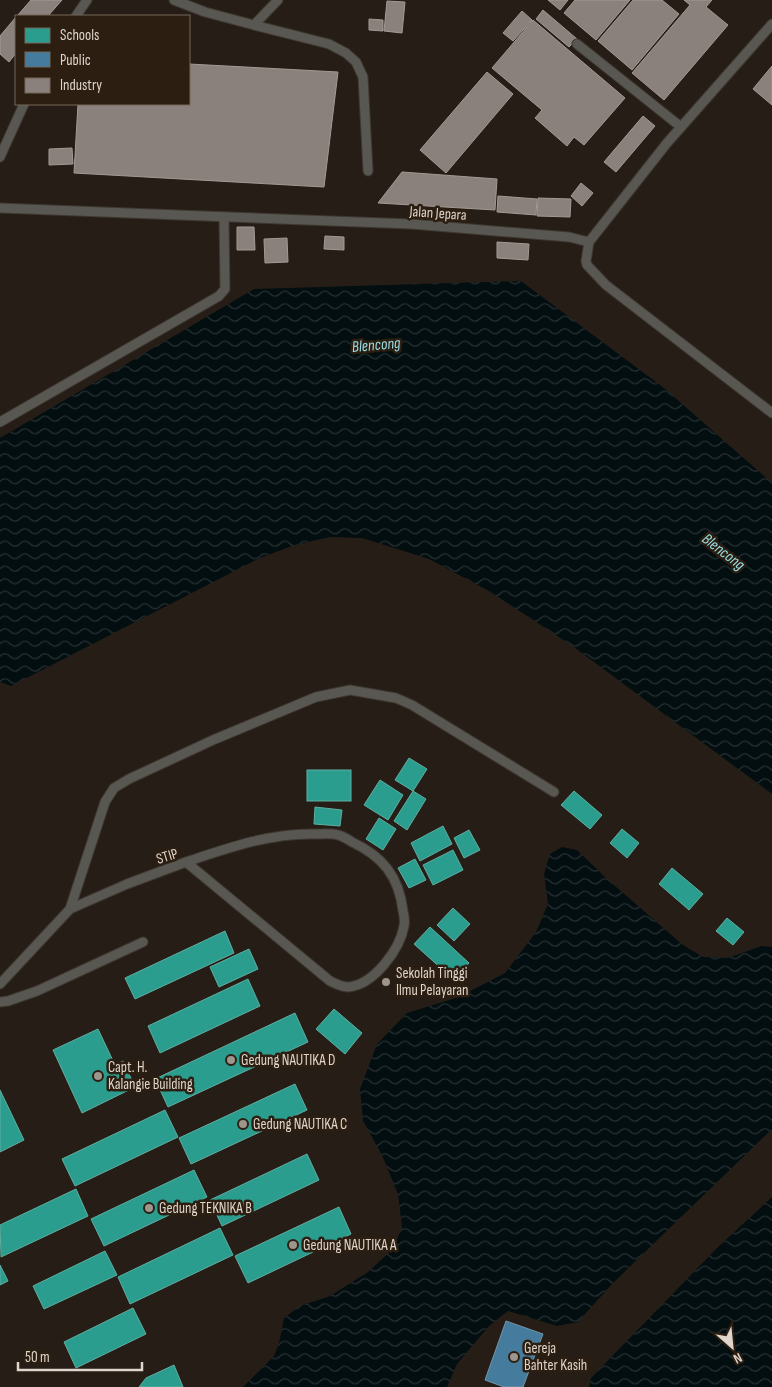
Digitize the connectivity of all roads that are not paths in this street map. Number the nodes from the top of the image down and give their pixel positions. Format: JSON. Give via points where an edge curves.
{"nodes":[{"id":1,"x":87,"y":0,"type":"edge"},
{"id":2,"x":174,"y":0,"type":"edge"},
{"id":3,"x":278,"y":0,"type":"edge"},
{"id":4,"x":77,"y":15,"type":"edge"},
{"id":5,"x":254,"y":24,"type":"junction"},
{"id":6,"x":772,"y":24,"type":"edge"},
{"id":7,"x":576,"y":44,"type":"dead end"},
{"id":8,"x":24,"y":105,"type":"edge"},
{"id":9,"x":681,"y":127,"type":"junction"},
{"id":10,"x":0,"y":157,"type":"edge"},
{"id":11,"x":368,"y":171,"type":"dead end"},
{"id":12,"x":0,"y":208,"type":"edge"},
{"id":13,"x":224,"y":217,"type":"junction"},
{"id":14,"x":589,"y":242,"type":"junction"},
{"id":15,"x":772,"y":413,"type":"edge"},
{"id":16,"x":0,"y":422,"type":"edge"},
{"id":17,"x":554,"y":792,"type":"dead end"},
{"id":18,"x":186,"y":862,"type":"junction"},
{"id":19,"x":70,"y":908,"type":"junction"},
{"id":20,"x":143,"y":942,"type":"dead end"},
{"id":21,"x":0,"y":984,"type":"edge"},
{"id":22,"x":0,"y":1002,"type":"edge"}],
"edges":[{"from":1,"to":4,"type":"lane"},
{"from":2,"to":5,"type":"lane","via":[[205,12]]},
{"from":3,"to":5,"type":"lane"},
{"from":5,"to":11,"type":"lane","via":[[329,44],[356,62],[363,77]]},
{"from":6,"to":9,"type":"lane"},
{"from":7,"to":9,"type":"lane"},
{"from":8,"to":10,"type":"lane"},
{"from":9,"to":14,"type":"lane"},
{"from":12,"to":13,"type":"lane","name":"Jalan Jepara"},
{"from":13,"to":14,"type":"lane","name":"Jalan Jepara","via":[[411,224]]},
{"from":13,"to":16,"type":"lane","via":[[225,289],[219,296]]},
{"from":14,"to":15,"type":"lane","via":[[587,265],[606,285]]},
{"from":17,"to":19,"type":"lane","via":[[431,715],[396,698],[350,690],[327,694],[213,740],[114,788],[105,802]]},
{"from":18,"to":18,"type":"lane","name":"STIP","via":[[338,985],[359,984],[373,975],[389,959],[400,940],[404,924],[397,882],[385,864],[364,847],[337,835],[266,838]]},
{"from":18,"to":19,"type":"lane","name":"STIP"},
{"from":19,"to":21,"type":"lane","name":"STIP"},
{"from":20,"to":22,"type":"lane","via":[[37,991]]}]}
